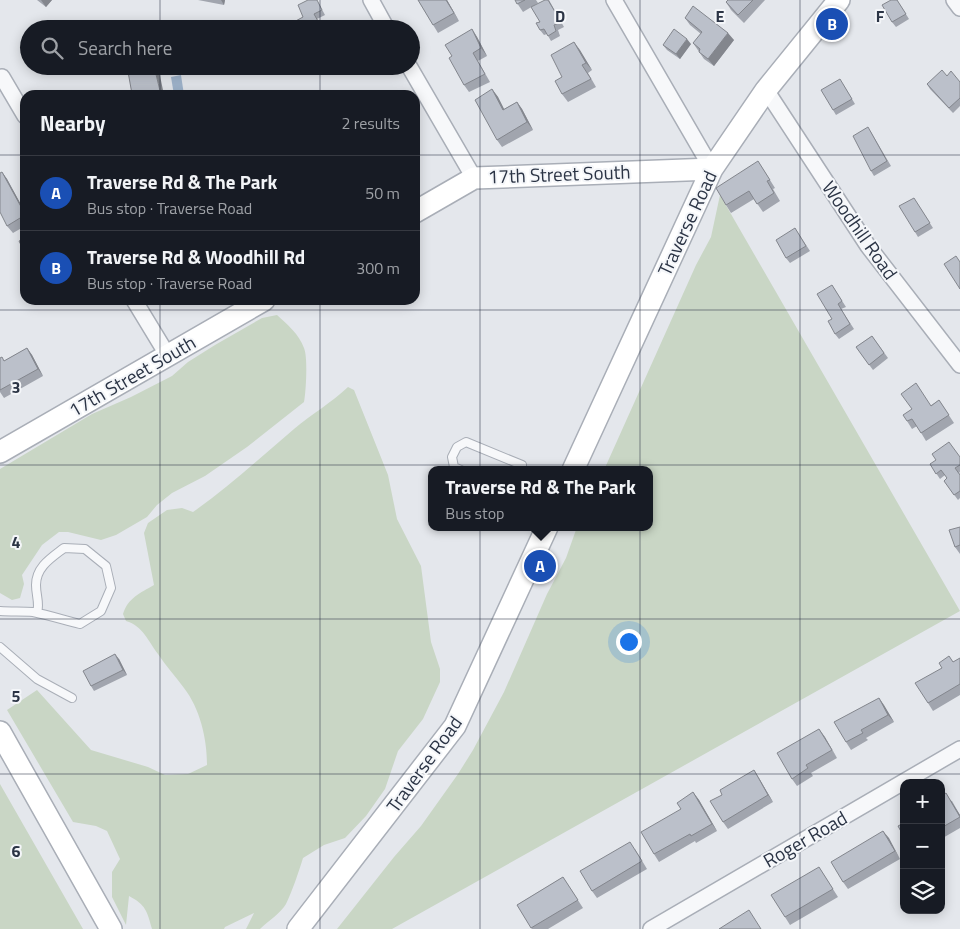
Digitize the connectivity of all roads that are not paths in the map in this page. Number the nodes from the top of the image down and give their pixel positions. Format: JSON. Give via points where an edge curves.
{"nodes":[{"id":1,"x":371,"y":0,"type":"edge"},
{"id":2,"x":614,"y":0,"type":"edge"},
{"id":3,"x":840,"y":0,"type":"edge"},
{"id":4,"x":954,"y":0,"type":"edge"},
{"id":5,"x":960,"y":8,"type":"edge"},
{"id":6,"x":383,"y":20,"type":"edge"},
{"id":7,"x":414,"y":75,"type":"edge"},
{"id":8,"x":2,"y":78,"type":"dead end"},
{"id":9,"x":766,"y":90,"type":"junction"},
{"id":10,"x":20,"y":108,"type":"edge"},
{"id":11,"x":712,"y":169,"type":"junction"},
{"id":12,"x":474,"y":178,"type":"junction"},
{"id":13,"x":420,"y":209,"type":"edge"},
{"id":14,"x":137,"y":305,"type":"edge"},
{"id":15,"x":255,"y":305,"type":"edge"},
{"id":16,"x":168,"y":356,"type":"junction"},
{"id":17,"x":960,"y":365,"type":"edge"},
{"id":18,"x":0,"y":452,"type":"edge"},
{"id":19,"x":454,"y":466,"type":"edge"},
{"id":20,"x":522,"y":466,"type":"edge"},
{"id":21,"x":575,"y":466,"type":"edge"},
{"id":22,"x":545,"y":531,"type":"edge"},
{"id":23,"x":0,"y":611,"type":"edge"},
{"id":24,"x":37,"y":614,"type":"junction"},
{"id":25,"x":0,"y":646,"type":"edge"},
{"id":26,"x":72,"y":698,"type":"dead end"},
{"id":27,"x":0,"y":732,"type":"edge"},
{"id":28,"x":960,"y":748,"type":"edge"},
{"id":29,"x":111,"y":929,"type":"edge"},
{"id":30,"x":298,"y":929,"type":"edge"},
{"id":31,"x":650,"y":929,"type":"edge"}],
"edges":[{"from":1,"to":6,"type":"street"},
{"from":2,"to":11,"type":"street"},
{"from":3,"to":9,"type":"street","name":"Traverse Road"},
{"from":4,"to":5,"type":"street"},
{"from":7,"to":12,"type":"street"},
{"from":8,"to":10,"type":"street"},
{"from":9,"to":11,"type":"street","name":"Traverse Road"},
{"from":9,"to":17,"type":"street","name":"Woodhill Road","via":[[868,246]]},
{"from":11,"to":12,"type":"street","name":"17th Street South"},
{"from":11,"to":21,"type":"street","name":"Traverse Road"},
{"from":12,"to":13,"type":"street","name":"17th Street South"},
{"from":14,"to":16,"type":"street"},
{"from":15,"to":16,"type":"street","name":"17th Street South"},
{"from":16,"to":18,"type":"street","name":"17th Street South"},
{"from":19,"to":20,"type":"lane","via":[[452,457],[457,447],[466,442]]},
{"from":22,"to":30,"type":"street","name":"Traverse Road","via":[[455,726]]},
{"from":23,"to":24,"type":"lane"},
{"from":24,"to":24,"type":"lane","via":[[80,624],[101,611],[110,588],[106,566],[85,549],[64,548],[41,566],[36,584]]},
{"from":25,"to":26,"type":"lane","via":[[38,679]]},
{"from":27,"to":29,"type":"street"},
{"from":28,"to":31,"type":"street","name":"Roger Road"}]}
